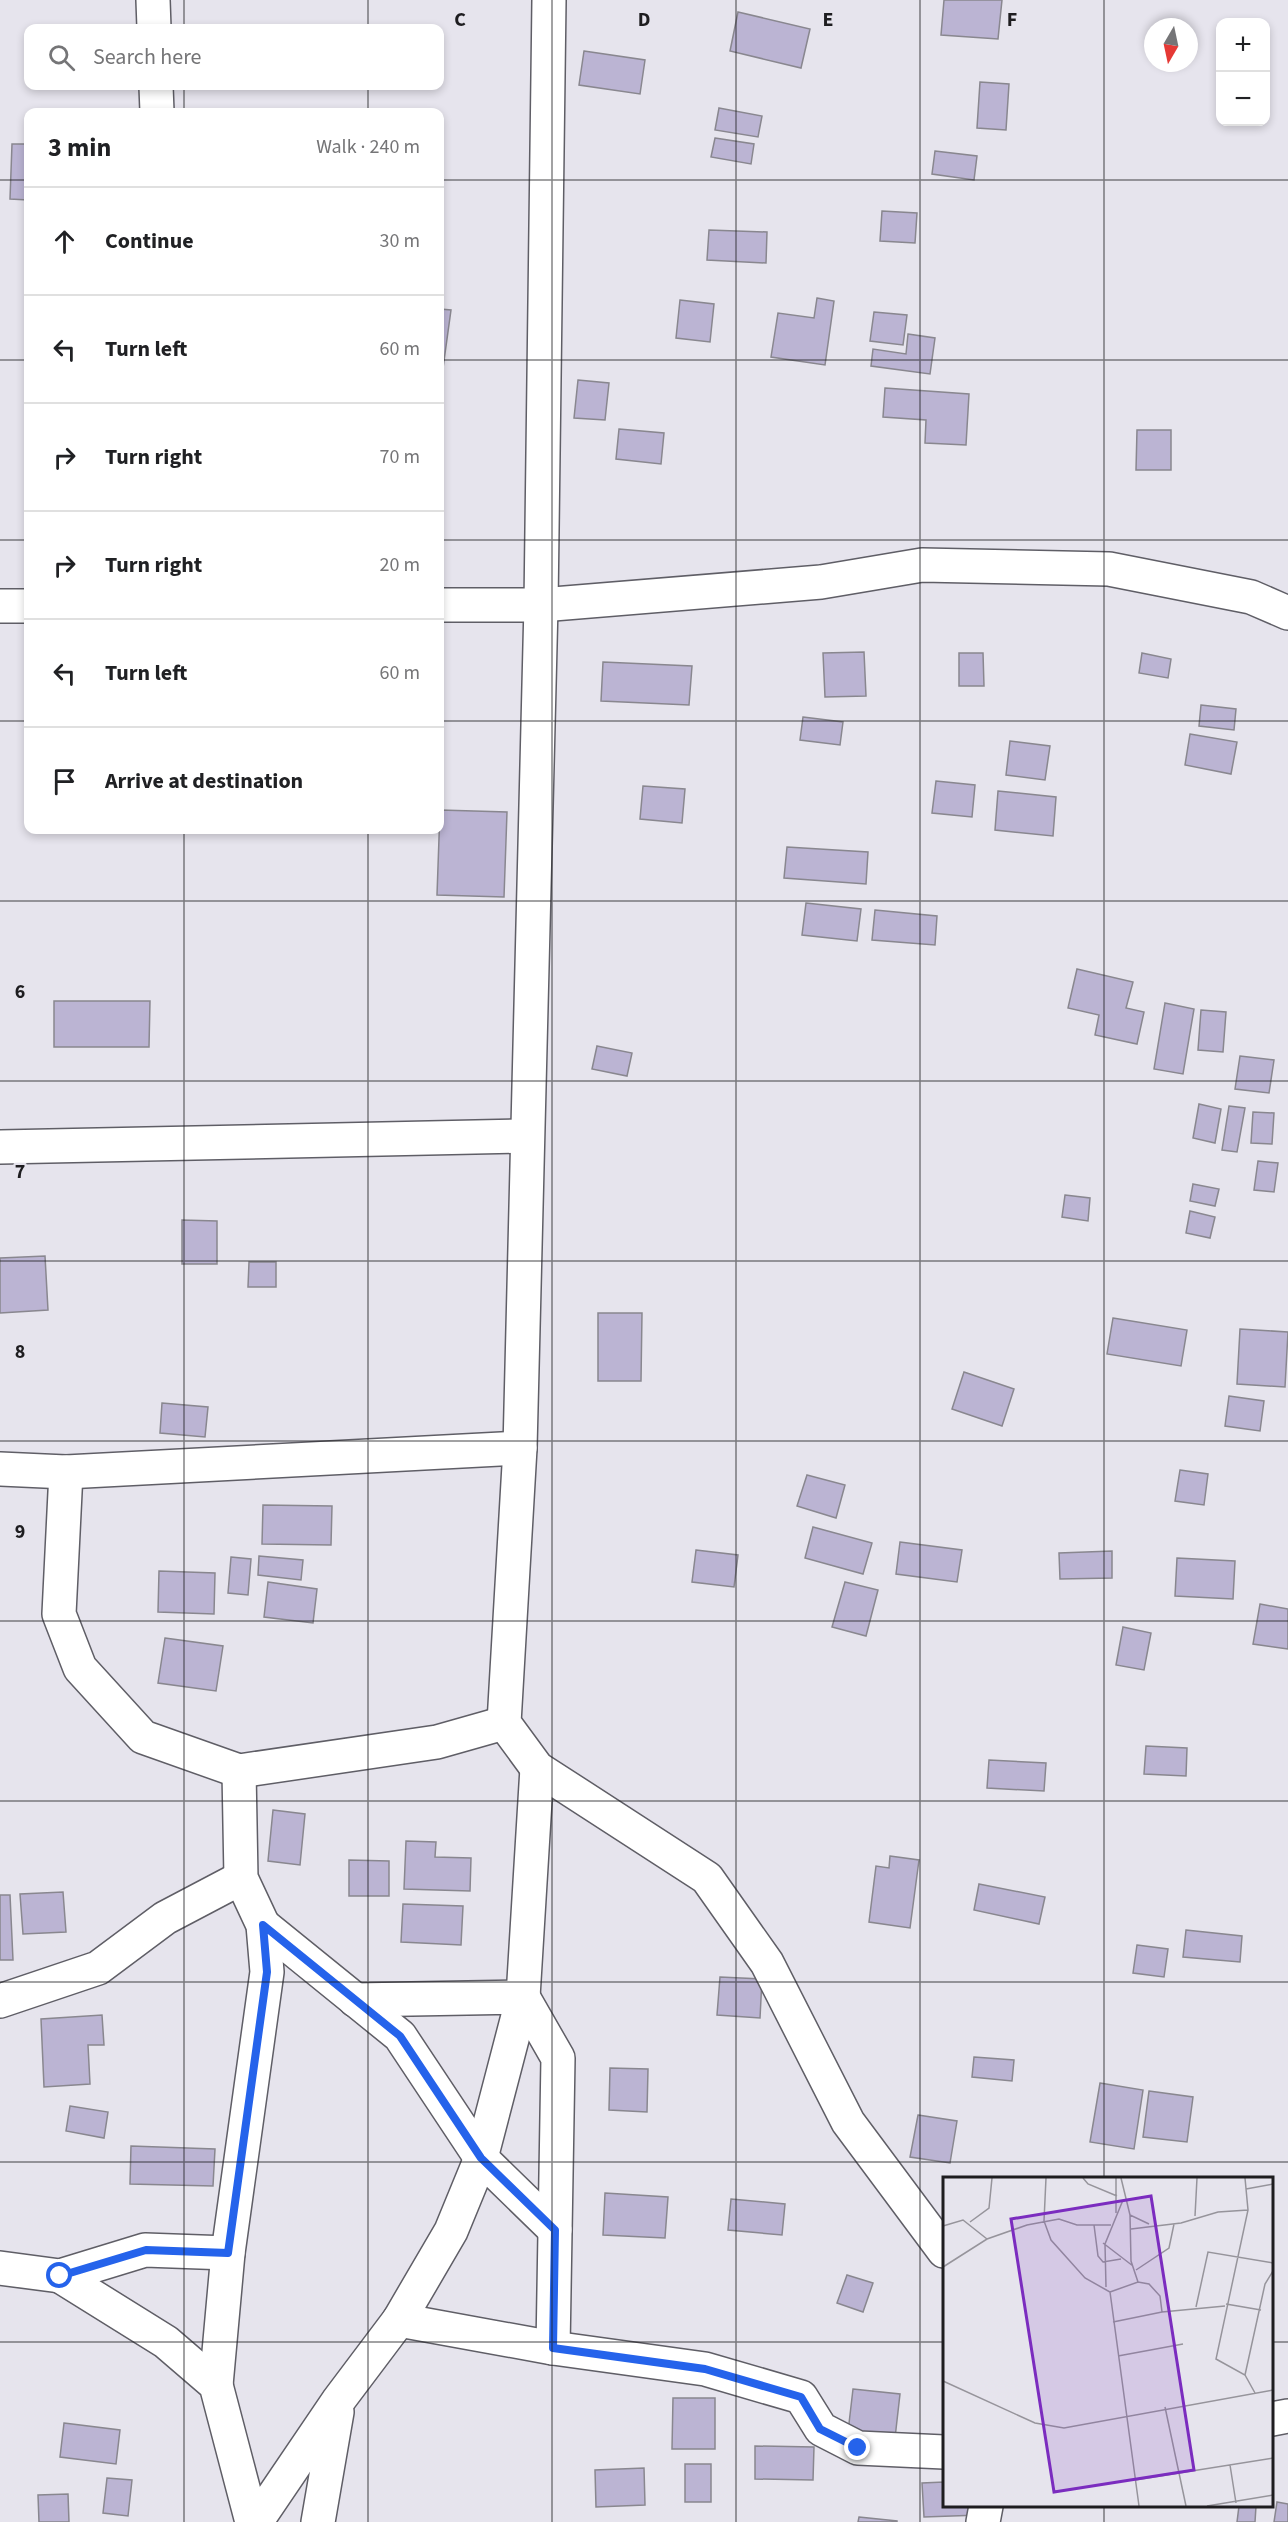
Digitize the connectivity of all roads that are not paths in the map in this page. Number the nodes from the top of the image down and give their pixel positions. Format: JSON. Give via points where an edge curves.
{"nodes":[{"id":1,"x":153,"y":0,"type":"edge"},
{"id":2,"x":549,"y":0,"type":"edge"},
{"id":3,"x":154,"y":24,"type":"edge"},
{"id":4,"x":156,"y":90,"type":"edge"},
{"id":5,"x":157,"y":108,"type":"edge"},
{"id":6,"x":444,"y":605,"type":"edge"},
{"id":7,"x":541,"y":605,"type":"junction"},
{"id":8,"x":0,"y":606,"type":"edge"},
{"id":9,"x":24,"y":606,"type":"edge"},
{"id":10,"x":1288,"y":614,"type":"edge"},
{"id":11,"x":526,"y":1136,"type":"junction"},
{"id":12,"x":0,"y":1147,"type":"edge"},
{"id":13,"x":520,"y":1448,"type":"junction"},
{"id":14,"x":0,"y":1469,"type":"edge"},
{"id":15,"x":66,"y":1472,"type":"junction"},
{"id":16,"x":504,"y":1723,"type":"junction"},
{"id":17,"x":537,"y":1768,"type":"junction"},
{"id":18,"x":239,"y":1772,"type":"junction"},
{"id":19,"x":241,"y":1878,"type":"junction"},
{"id":20,"x":263,"y":1925,"type":"junction"},
{"id":21,"x":523,"y":1997,"type":"junction"},
{"id":22,"x":355,"y":2000,"type":"junction"},
{"id":23,"x":0,"y":2001,"type":"edge"},
{"id":24,"x":481,"y":2158,"type":"junction"},
{"id":25,"x":555,"y":2230,"type":"junction"},
{"id":26,"x":943,"y":2248,"type":"edge"},
{"id":27,"x":228,"y":2253,"type":"junction"},
{"id":28,"x":0,"y":2268,"type":"edge"},
{"id":29,"x":60,"y":2276,"type":"junction"},
{"id":30,"x":399,"y":2320,"type":"junction"},
{"id":31,"x":553,"y":2348,"type":"junction"},
{"id":32,"x":216,"y":2385,"type":"junction"},
{"id":33,"x":339,"y":2401,"type":"junction"},
{"id":34,"x":1288,"y":2416,"type":"edge"},
{"id":35,"x":1273,"y":2419,"type":"edge"},
{"id":36,"x":943,"y":2452,"type":"edge"},
{"id":37,"x":986,"y":2507,"type":"edge"},
{"id":38,"x":252,"y":2522,"type":"edge"},
{"id":39,"x":256,"y":2522,"type":"edge"},
{"id":40,"x":318,"y":2522,"type":"edge"},
{"id":41,"x":983,"y":2522,"type":"edge"}],
"edges":[{"from":1,"to":3,"type":"street"},
{"from":2,"to":7,"type":"street"},
{"from":4,"to":5,"type":"street"},
{"from":6,"to":7,"type":"street"},
{"from":7,"to":10,"type":"street","via":[[821,582],[922,565],[1109,569],[1251,597]]},
{"from":7,"to":11,"type":"street"},
{"from":8,"to":9,"type":"street"},
{"from":11,"to":12,"type":"street"},
{"from":11,"to":13,"type":"street"},
{"from":13,"to":15,"type":"street"},
{"from":13,"to":16,"type":"street"},
{"from":14,"to":15,"type":"street"},
{"from":15,"to":18,"type":"street","via":[[59,1614],[80,1668],[142,1737]]},
{"from":16,"to":17,"type":"street"},
{"from":16,"to":18,"type":"street","via":[[437,1742]]},
{"from":17,"to":21,"type":"street"},
{"from":17,"to":26,"type":"street","via":[[707,1878],[767,1964],[848,2122]]},
{"from":18,"to":19,"type":"street"},
{"from":19,"to":20,"type":"street"},
{"from":19,"to":23,"type":"street","via":[[165,1918],[98,1968]]},
{"from":20,"to":22,"type":"street"},
{"from":20,"to":27,"type":"street","via":[[267,1972]]},
{"from":21,"to":22,"type":"street"},
{"from":21,"to":24,"type":"street"},
{"from":21,"to":25,"type":"street","via":[[558,2058]]},
{"from":22,"to":24,"type":"street","via":[[400,2036]]},
{"from":24,"to":25,"type":"street"},
{"from":24,"to":30,"type":"street","via":[[451,2231]]},
{"from":25,"to":31,"type":"street"},
{"from":27,"to":29,"type":"street","via":[[146,2250]]},
{"from":27,"to":32,"type":"street"},
{"from":28,"to":29,"type":"street"},
{"from":29,"to":32,"type":"street","via":[[166,2342]]},
{"from":30,"to":31,"type":"street"},
{"from":30,"to":33,"type":"street"},
{"from":31,"to":36,"type":"street","via":[[705,2369],[801,2397],[820,2429],[858,2448]]},
{"from":32,"to":38,"type":"street"},
{"from":33,"to":39,"type":"street"},
{"from":33,"to":40,"type":"street"},
{"from":34,"to":35,"type":"street"},
{"from":37,"to":41,"type":"street"}]}
